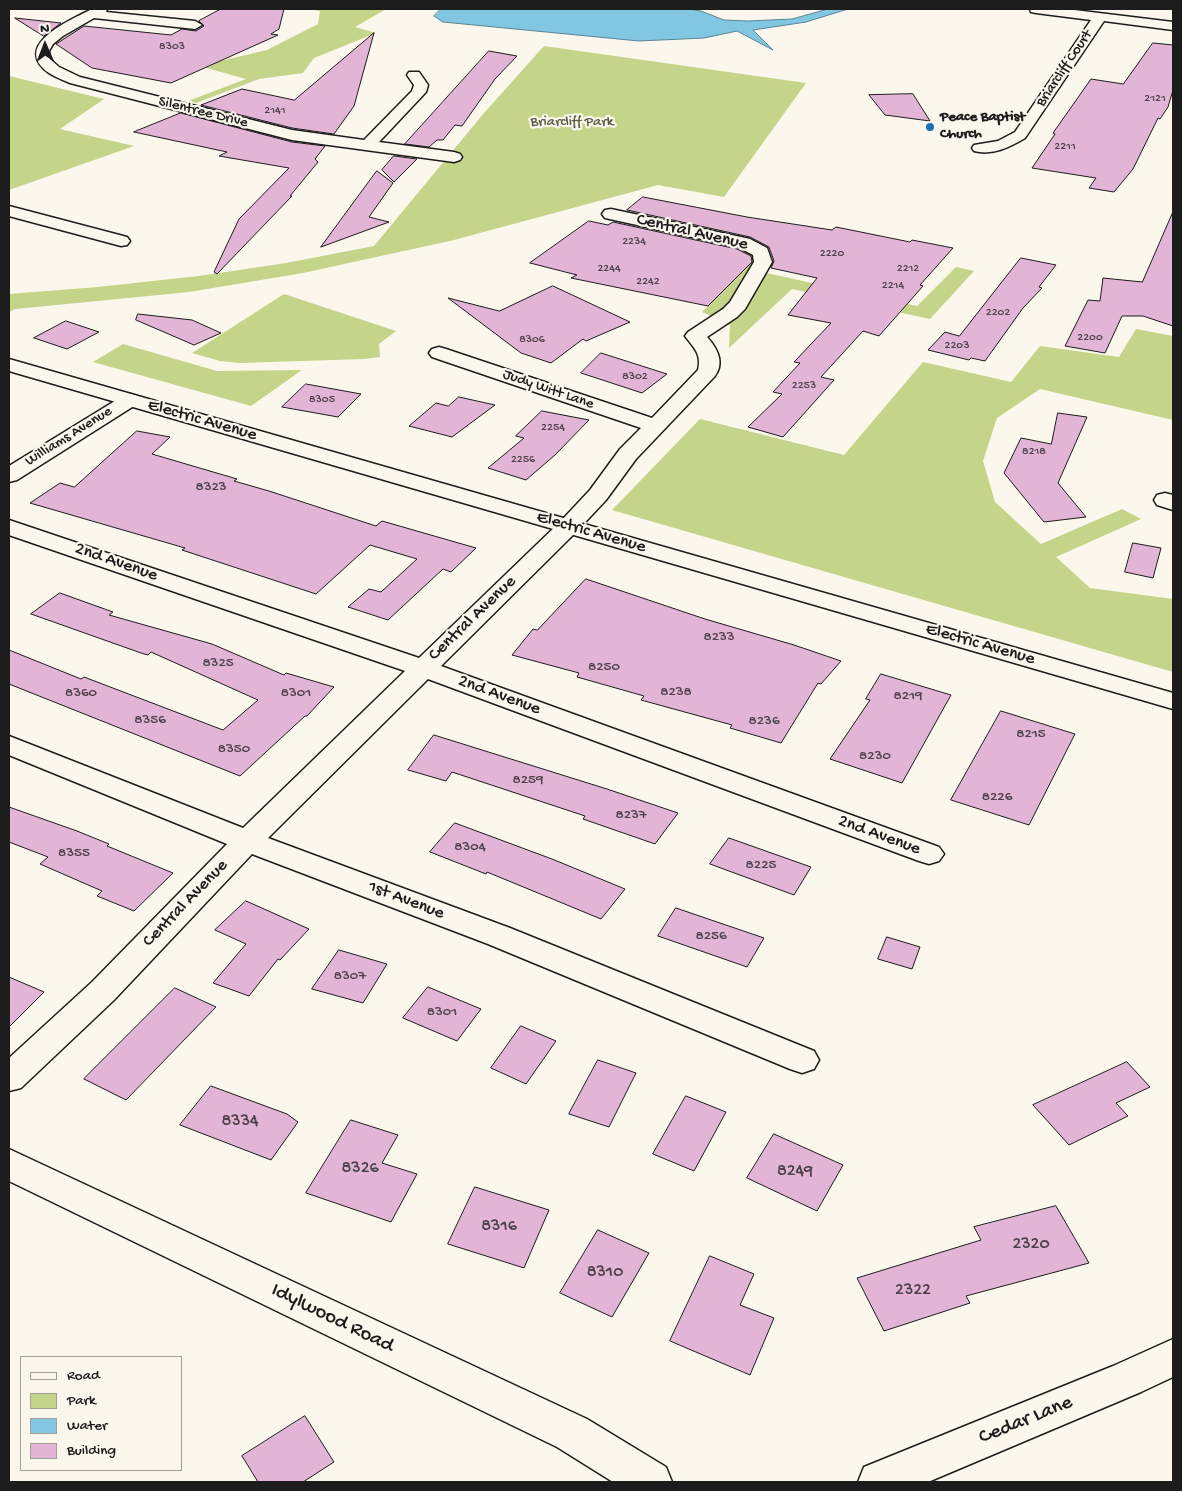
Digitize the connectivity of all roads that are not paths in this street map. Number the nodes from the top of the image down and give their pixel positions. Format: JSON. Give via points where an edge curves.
{"nodes":[{"id":1,"x":1036,"y":9,"type":"edge"},
{"id":2,"x":97,"y":11,"type":"edge"},
{"id":3,"x":1100,"y":17,"type":"junction"},
{"id":4,"x":195,"y":25,"type":"dead end"},
{"id":5,"x":1173,"y":26,"type":"edge"},
{"id":6,"x":414,"y":74,"type":"dead end"},
{"id":7,"x":367,"y":146,"type":"junction"},
{"id":8,"x":980,"y":148,"type":"dead end"},
{"id":9,"x":454,"y":157,"type":"dead end"},
{"id":10,"x":9,"y":211,"type":"edge"},
{"id":11,"x":611,"y":214,"type":"dead end"},
{"id":12,"x":121,"y":241,"type":"dead end"},
{"id":13,"x":439,"y":353,"type":"dead end"},
{"id":14,"x":9,"y":366,"type":"edge"},
{"id":15,"x":130,"y":400,"type":"junction"},
{"id":16,"x":656,"y":426,"type":"junction"},
{"id":17,"x":9,"y":475,"type":"edge"},
{"id":18,"x":9,"y":527,"type":"edge"},
{"id":19,"x":568,"y":527,"type":"junction"},
{"id":20,"x":422,"y":668,"type":"junction"},
{"id":21,"x":1173,"y":701,"type":"edge"},
{"id":22,"x":9,"y":745,"type":"edge"},
{"id":23,"x":247,"y":842,"type":"junction"},
{"id":24,"x":930,"y":854,"type":"dead end"},
{"id":25,"x":802,"y":1060,"type":"dead end"},
{"id":26,"x":9,"y":1078,"type":"edge"},
{"id":27,"x":9,"y":1164,"type":"edge"},
{"id":28,"x":1173,"y":1357,"type":"edge"},
{"id":29,"x":650,"y":1482,"type":"edge"},
{"id":30,"x":878,"y":1482,"type":"edge"}],
"edges":[{"from":1,"to":3,"type":"street"},
{"from":2,"to":4,"type":"street"},
{"from":2,"to":7,"type":"street","name":"Silentree Drive","via":[[47,41],[42,49],[44,63],[75,80],[274,131]]},
{"from":3,"to":5,"type":"street"},
{"from":3,"to":8,"type":"street","name":"Briarcliff Court","via":[[1020,135],[1002,145]]},
{"from":6,"to":7,"type":"street","via":[[421,85],[419,92]]},
{"from":7,"to":9,"type":"street","name":"Silentree Drive"},
{"from":10,"to":12,"type":"street"},
{"from":11,"to":16,"type":"street","name":"Central Avenue","via":[[744,243],[761,252],[764,258],[738,304],[695,336],[709,353],[711,363],[708,372]]},
{"from":13,"to":16,"type":"street","name":"Judy Witt Lane"},
{"from":14,"to":15,"type":"street","name":"Electric Avenue"},
{"from":15,"to":17,"type":"street","name":"Williams Avenue"},
{"from":15,"to":19,"type":"street","name":"Electric Avenue"},
{"from":16,"to":19,"type":"street","name":"Central Avenue","via":[[628,454],[598,495]]},
{"from":18,"to":20,"type":"street","name":"2nd Avenue"},
{"from":19,"to":20,"type":"street","name":"Central Avenue"},
{"from":19,"to":21,"type":"street","name":"Electric Avenue"},
{"from":20,"to":23,"type":"street","name":"Central Avenue"},
{"from":20,"to":24,"type":"street","name":"2nd Avenue"},
{"from":22,"to":23,"type":"street","name":"1st Avenue"},
{"from":23,"to":25,"type":"street","name":"1st Avenue","via":[[499,936]]},
{"from":23,"to":26,"type":"street","name":"Central Avenue","via":[[103,991]]},
{"from":27,"to":29,"type":"street","name":"Idylwood Road","via":[[572,1433]]},
{"from":28,"to":30,"type":"street","name":"Cedar Lane"}]}
